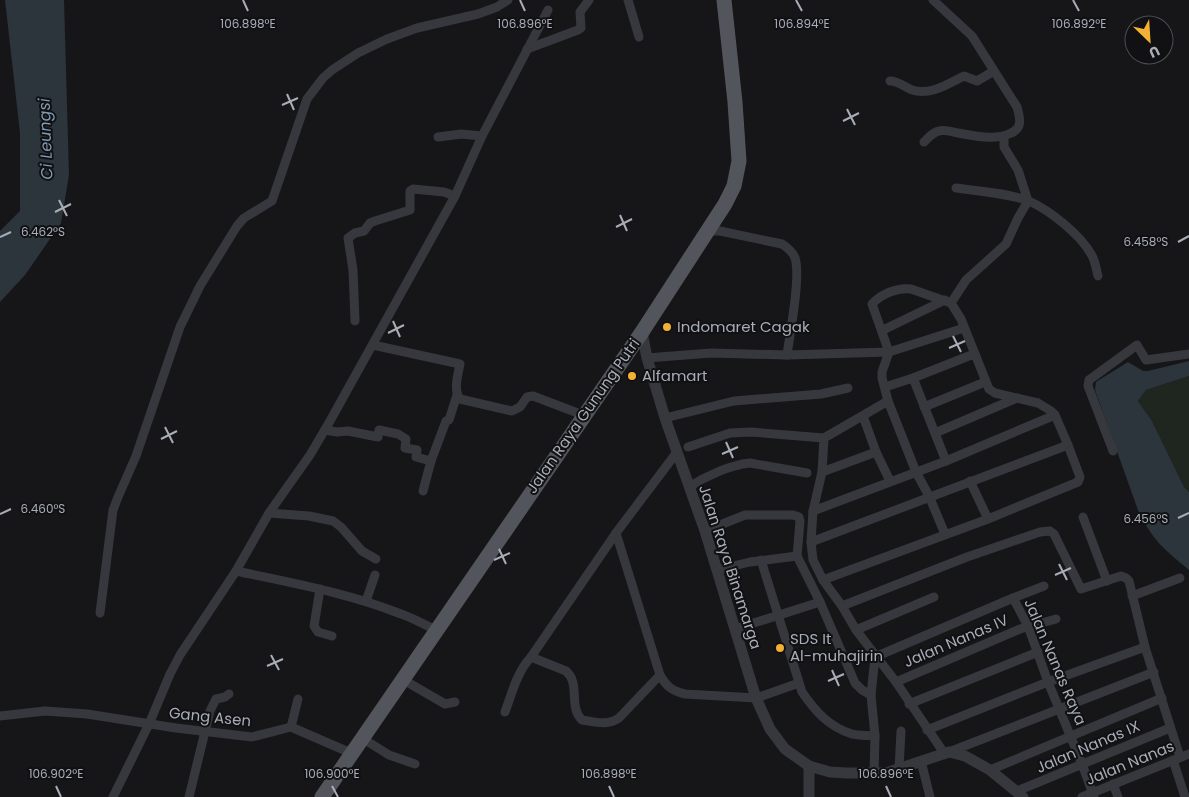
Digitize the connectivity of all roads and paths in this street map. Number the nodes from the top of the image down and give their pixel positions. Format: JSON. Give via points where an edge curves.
{"nodes":[{"id":1,"x":508,"y":0,"type":"edge"},
{"id":2,"x":589,"y":0,"type":"edge"},
{"id":3,"x":628,"y":0,"type":"edge"},
{"id":4,"x":724,"y":0,"type":"edge"},
{"id":5,"x":933,"y":0,"type":"edge"},
{"id":6,"x":548,"y":10,"type":"dead end"},
{"id":7,"x":638,"y":37,"type":"dead end"},
{"id":8,"x":527,"y":49,"type":"junction"},
{"id":9,"x":994,"y":71,"type":"junction"},
{"id":10,"x":890,"y":81,"type":"dead end"},
{"id":11,"x":482,"y":136,"type":"junction"},
{"id":12,"x":438,"y":137,"type":"dead end"},
{"id":13,"x":1004,"y":137,"type":"junction"},
{"id":14,"x":924,"y":142,"type":"dead end"},
{"id":15,"x":956,"y":188,"type":"dead end"},
{"id":16,"x":455,"y":196,"type":"junction"},
{"id":17,"x":1028,"y":201,"type":"junction"},
{"id":18,"x":707,"y":231,"type":"junction"},
{"id":19,"x":1098,"y":276,"type":"dead end"},
{"id":20,"x":948,"y":301,"type":"junction"},
{"id":21,"x":354,"y":321,"type":"dead end"},
{"id":22,"x":964,"y":328,"type":"junction"},
{"id":23,"x":883,"y":330,"type":"junction"},
{"id":24,"x":642,"y":332,"type":"junction"},
{"id":25,"x":373,"y":345,"type":"junction"},
{"id":26,"x":890,"y":352,"type":"junction"},
{"id":27,"x":974,"y":354,"type":"junction"},
{"id":28,"x":1189,"y":354,"type":"edge"},
{"id":29,"x":787,"y":355,"type":"junction"},
{"id":30,"x":648,"y":358,"type":"junction"},
{"id":31,"x":913,"y":378,"type":"junction"},
{"id":32,"x":985,"y":382,"type":"junction"},
{"id":33,"x":885,"y":387,"type":"junction"},
{"id":34,"x":848,"y":388,"type":"dead end"},
{"id":35,"x":457,"y":395,"type":"junction"},
{"id":36,"x":1018,"y":398,"type":"junction"},
{"id":37,"x":888,"y":401,"type":"junction"},
{"id":38,"x":924,"y":407,"type":"junction"},
{"id":39,"x":1055,"y":415,"type":"junction"},
{"id":40,"x":583,"y":416,"type":"junction"},
{"id":41,"x":863,"y":416,"type":"junction"},
{"id":42,"x":665,"y":418,"type":"junction"},
{"id":43,"x":325,"y":430,"type":"junction"},
{"id":44,"x":934,"y":433,"type":"junction"},
{"id":45,"x":824,"y":438,"type":"junction"},
{"id":46,"x":1068,"y":445,"type":"junction"},
{"id":47,"x":688,"y":447,"type":"dead end"},
{"id":48,"x":1114,"y":451,"type":"dead end"},
{"id":49,"x":676,"y":452,"type":"junction"},
{"id":50,"x":876,"y":452,"type":"junction"},
{"id":51,"x":946,"y":461,"type":"junction"},
{"id":52,"x":431,"y":462,"type":"junction"},
{"id":53,"x":822,"y":472,"type":"junction"},
{"id":54,"x":916,"y":472,"type":"junction"},
{"id":55,"x":807,"y":473,"type":"dead end"},
{"id":56,"x":890,"y":481,"type":"junction"},
{"id":57,"x":970,"y":481,"type":"junction"},
{"id":58,"x":688,"y":487,"type":"junction"},
{"id":59,"x":423,"y":491,"type":"dead end"},
{"id":60,"x":929,"y":496,"type":"junction"},
{"id":61,"x":812,"y":511,"type":"junction"},
{"id":62,"x":269,"y":513,"type":"junction"},
{"id":63,"x":1083,"y":517,"type":"dead end"},
{"id":64,"x":988,"y":519,"type":"junction"},
{"id":65,"x":705,"y":531,"type":"junction"},
{"id":66,"x":616,"y":533,"type":"junction"},
{"id":67,"x":945,"y":534,"type":"junction"},
{"id":68,"x":811,"y":542,"type":"junction"},
{"id":69,"x":796,"y":556,"type":"junction"},
{"id":70,"x":376,"y":559,"type":"dead end"},
{"id":71,"x":761,"y":560,"type":"junction"},
{"id":72,"x":717,"y":570,"type":"junction"},
{"id":73,"x":236,"y":571,"type":"junction"},
{"id":74,"x":375,"y":575,"type":"dead end"},
{"id":75,"x":1180,"y":578,"type":"dead end"},
{"id":76,"x":824,"y":580,"type":"junction"},
{"id":77,"x":1107,"y":582,"type":"junction"},
{"id":78,"x":1044,"y":586,"type":"dead end"},
{"id":79,"x":320,"y":589,"type":"junction"},
{"id":80,"x":1132,"y":596,"type":"junction"},
{"id":81,"x":934,"y":597,"type":"dead end"},
{"id":82,"x":1013,"y":598,"type":"junction"},
{"id":83,"x":366,"y":601,"type":"junction"},
{"id":84,"x":820,"y":602,"type":"junction"},
{"id":85,"x":842,"y":606,"type":"junction"},
{"id":86,"x":100,"y":614,"type":"dead end"},
{"id":87,"x":777,"y":616,"type":"junction"},
{"id":88,"x":1056,"y":620,"type":"dead end"},
{"id":89,"x":1028,"y":626,"type":"junction"},
{"id":90,"x":735,"y":629,"type":"junction"},
{"id":91,"x":436,"y":630,"type":"junction"},
{"id":92,"x":856,"y":630,"type":"junction"},
{"id":93,"x":332,"y":636,"type":"dead end"},
{"id":94,"x":1145,"y":647,"type":"junction"},
{"id":95,"x":1038,"y":652,"type":"junction"},
{"id":96,"x":531,"y":657,"type":"junction"},
{"id":97,"x":875,"y":657,"type":"junction"},
{"id":98,"x":1154,"y":672,"type":"junction"},
{"id":99,"x":660,"y":675,"type":"junction"},
{"id":100,"x":402,"y":679,"type":"junction"},
{"id":101,"x":896,"y":682,"type":"junction"},
{"id":102,"x":1048,"y":682,"type":"junction"},
{"id":103,"x":798,"y":683,"type":"junction"},
{"id":104,"x":229,"y":694,"type":"dead end"},
{"id":105,"x":871,"y":695,"type":"junction"},
{"id":106,"x":298,"y":698,"type":"dead end"},
{"id":107,"x":756,"y":698,"type":"junction"},
{"id":108,"x":1162,"y":698,"type":"junction"},
{"id":109,"x":455,"y":702,"type":"dead end"},
{"id":110,"x":909,"y":704,"type":"junction"},
{"id":111,"x":1059,"y":710,"type":"junction"},
{"id":112,"x":505,"y":712,"type":"dead end"},
{"id":113,"x":0,"y":716,"type":"edge"},
{"id":114,"x":149,"y":724,"type":"junction"},
{"id":115,"x":291,"y":727,"type":"junction"},
{"id":116,"x":1170,"y":728,"type":"junction"},
{"id":117,"x":927,"y":730,"type":"junction"},
{"id":118,"x":901,"y":731,"type":"dead end"},
{"id":119,"x":205,"y":732,"type":"junction"},
{"id":120,"x":875,"y":736,"type":"junction"},
{"id":121,"x":1071,"y":736,"type":"junction"},
{"id":122,"x":362,"y":738,"type":"junction"},
{"id":123,"x":351,"y":753,"type":"junction"},
{"id":124,"x":946,"y":753,"type":"junction"},
{"id":125,"x":1181,"y":757,"type":"edge"},
{"id":126,"x":921,"y":761,"type":"junction"},
{"id":127,"x":415,"y":764,"type":"dead end"},
{"id":128,"x":1082,"y":764,"type":"junction"},
{"id":129,"x":809,"y":766,"type":"junction"},
{"id":130,"x":899,"y":769,"type":"junction"},
{"id":131,"x":990,"y":770,"type":"junction"},
{"id":132,"x":874,"y":774,"type":"junction"},
{"id":133,"x":1113,"y":784,"type":"junction"},
{"id":134,"x":1020,"y":794,"type":"edge"},
{"id":135,"x":1093,"y":795,"type":"edge"},
{"id":136,"x":113,"y":797,"type":"edge"},
{"id":137,"x":189,"y":797,"type":"edge"},
{"id":138,"x":322,"y":797,"type":"edge"},
{"id":139,"x":808,"y":797,"type":"edge"},
{"id":140,"x":930,"y":797,"type":"edge"},
{"id":141,"x":1082,"y":797,"type":"edge"},
{"id":142,"x":1118,"y":797,"type":"edge"},
{"id":143,"x":1185,"y":797,"type":"edge"}],
"edges":[{"from":1,"to":86,"type":"street","via":[[478,14],[417,28],[371,46],[332,70],[307,99],[272,200],[237,226],[200,286],[180,327],[114,510]]},
{"from":2,"to":8,"type":"street","via":[[580,12],[578,30]]},
{"from":3,"to":7,"type":"street"},
{"from":4,"to":18,"type":"main road","name":"Jalan Raya Gunung Putri","via":[[739,160],[734,186]]},
{"from":5,"to":9,"type":"street","via":[[972,36]]},
{"from":6,"to":8,"type":"street"},
{"from":8,"to":11,"type":"street"},
{"from":9,"to":10,"type":"street","via":[[977,81],[964,76],[921,93]]},
{"from":9,"to":13,"type":"street","via":[[1017,107],[1020,118],[1020,128]]},
{"from":11,"to":12,"type":"street"},
{"from":11,"to":16,"type":"street"},
{"from":13,"to":14,"type":"street","via":[[944,130],[933,133]]},
{"from":13,"to":17,"type":"street","via":[[1004,147],[1018,170]]},
{"from":15,"to":17,"type":"street"},
{"from":16,"to":21,"type":"street","via":[[444,192],[410,191],[410,210],[370,223],[364,231],[348,238],[353,270]]},
{"from":16,"to":25,"type":"street"},
{"from":17,"to":19,"type":"street","via":[[1055,217],[1078,238],[1092,256]]},
{"from":17,"to":20,"type":"street","via":[[1006,244]]},
{"from":18,"to":24,"type":"main road","name":"Jalan Raya Gunung Putri"},
{"from":18,"to":29,"type":"street","via":[[782,244],[794,256],[797,275]]},
{"from":20,"to":22,"type":"street"},
{"from":20,"to":23,"type":"street"},
{"from":20,"to":23,"type":"street","via":[[904,288],[875,300],[872,304]]},
{"from":22,"to":26,"type":"street"},
{"from":22,"to":27,"type":"street"},
{"from":23,"to":26,"type":"street"},
{"from":24,"to":30,"type":"street","name":"Jalan Raya Binamarga"},
{"from":24,"to":40,"type":"main road","name":"Jalan Raya Gunung Putri"},
{"from":25,"to":35,"type":"street","via":[[460,364]]},
{"from":25,"to":43,"type":"street"},
{"from":26,"to":29,"type":"street"},
{"from":26,"to":33,"type":"street","via":[[882,372]]},
{"from":27,"to":31,"type":"street"},
{"from":27,"to":32,"type":"street"},
{"from":28,"to":48,"type":"street","via":[[1146,360],[1137,345],[1089,380],[1088,386]]},
{"from":29,"to":30,"type":"street","via":[[711,352]]},
{"from":30,"to":42,"type":"street","name":"Jalan Raya Binamarga"},
{"from":31,"to":33,"type":"street"},
{"from":31,"to":38,"type":"street"},
{"from":32,"to":36,"type":"street","via":[[995,393]]},
{"from":32,"to":38,"type":"street"},
{"from":33,"to":37,"type":"street"},
{"from":34,"to":42,"type":"street","via":[[821,394],[734,401]]},
{"from":35,"to":40,"type":"street","via":[[460,399],[512,411],[518,409],[527,397],[533,396]]},
{"from":35,"to":52,"type":"street","via":[[450,420],[446,421]]},
{"from":36,"to":39,"type":"street","via":[[1038,403]]},
{"from":36,"to":44,"type":"street"},
{"from":37,"to":41,"type":"street"},
{"from":37,"to":54,"type":"street"},
{"from":38,"to":44,"type":"street"},
{"from":39,"to":46,"type":"street"},
{"from":39,"to":51,"type":"street"},
{"from":40,"to":91,"type":"main road","name":"Jalan Raya Gunung Putri"},
{"from":41,"to":45,"type":"street"},
{"from":41,"to":50,"type":"street"},
{"from":42,"to":49,"type":"street","name":"Jalan Raya Binamarga"},
{"from":43,"to":52,"type":"street","via":[[357,432],[373,437],[378,437],[379,430],[398,434],[406,439],[405,448],[417,450],[416,457]]},
{"from":43,"to":62,"type":"street"},
{"from":44,"to":51,"type":"street"},
{"from":45,"to":47,"type":"street","via":[[730,433]]},
{"from":45,"to":53,"type":"street"},
{"from":46,"to":57,"type":"street"},
{"from":46,"to":64,"type":"street","via":[[1079,480]]},
{"from":49,"to":58,"type":"street","name":"Jalan Raya Binamarga"},
{"from":49,"to":66,"type":"street"},
{"from":50,"to":53,"type":"street"},
{"from":50,"to":56,"type":"street"},
{"from":51,"to":54,"type":"street"},
{"from":52,"to":59,"type":"street"},
{"from":53,"to":61,"type":"street"},
{"from":54,"to":56,"type":"street"},
{"from":54,"to":60,"type":"street"},
{"from":55,"to":58,"type":"street","via":[[741,464]]},
{"from":56,"to":61,"type":"street"},
{"from":57,"to":60,"type":"street"},
{"from":57,"to":64,"type":"street"},
{"from":58,"to":65,"type":"street","name":"Jalan Raya Binamarga"},
{"from":60,"to":67,"type":"street"},
{"from":60,"to":68,"type":"street"},
{"from":61,"to":68,"type":"street"},
{"from":62,"to":70,"type":"street","via":[[332,521],[362,551]]},
{"from":62,"to":73,"type":"street"},
{"from":63,"to":77,"type":"street"},
{"from":64,"to":67,"type":"street"},
{"from":65,"to":69,"type":"street","via":[[745,514],[793,515],[800,521]]},
{"from":65,"to":72,"type":"street","name":"Jalan Raya Binamarga"},
{"from":66,"to":96,"type":"street"},
{"from":66,"to":99,"type":"street"},
{"from":67,"to":76,"type":"street"},
{"from":68,"to":76,"type":"street","via":[[813,560]]},
{"from":69,"to":71,"type":"street"},
{"from":69,"to":84,"type":"street"},
{"from":71,"to":72,"type":"street"},
{"from":71,"to":87,"type":"street"},
{"from":72,"to":90,"type":"street","name":"Jalan Raya Binamarga"},
{"from":73,"to":79,"type":"street"},
{"from":73,"to":114,"type":"street","via":[[173,668]]},
{"from":74,"to":83,"type":"street"},
{"from":75,"to":80,"type":"street"},
{"from":76,"to":85,"type":"street"},
{"from":77,"to":80,"type":"street","via":[[1121,576],[1126,578]]},
{"from":77,"to":85,"type":"street","via":[[1084,589],[1079,587],[1050,531],[967,557]]},
{"from":78,"to":82,"type":"street"},
{"from":79,"to":83,"type":"street"},
{"from":79,"to":93,"type":"street","via":[[314,626],[318,632]]},
{"from":80,"to":94,"type":"street"},
{"from":81,"to":92,"type":"street"},
{"from":82,"to":89,"type":"street","name":"Jalan Nanas Raya"},
{"from":82,"to":97,"type":"street","name":"Jalan Nanas Raya"},
{"from":83,"to":91,"type":"street"},
{"from":84,"to":87,"type":"street"},
{"from":84,"to":105,"type":"street","via":[[855,683]]},
{"from":85,"to":92,"type":"street"},
{"from":87,"to":90,"type":"street"},
{"from":87,"to":103,"type":"street"},
{"from":88,"to":89,"type":"street","name":"Jalan Nanas IV"},
{"from":89,"to":95,"type":"street","name":"Jalan Nanas Raya"},
{"from":89,"to":101,"type":"street","name":"Jalan Nanas IV"},
{"from":90,"to":107,"type":"street","name":"Jalan Raya Binamarga"},
{"from":91,"to":100,"type":"main road","name":"Jalan Raya Gunung Putri"},
{"from":92,"to":97,"type":"street"},
{"from":94,"to":98,"type":"street"},
{"from":94,"to":102,"type":"street"},
{"from":95,"to":102,"type":"street","name":"Jalan Nanas Raya"},
{"from":95,"to":110,"type":"street"},
{"from":96,"to":99,"type":"street","via":[[570,675],[575,712],[582,720],[606,724],[619,718]]},
{"from":96,"to":112,"type":"street","via":[[520,671]]},
{"from":97,"to":101,"type":"street"},
{"from":97,"to":105,"type":"street"},
{"from":98,"to":108,"type":"street"},
{"from":98,"to":111,"type":"street"},
{"from":99,"to":107,"type":"street","via":[[674,691],[685,694]]},
{"from":100,"to":109,"type":"street","via":[[445,704]]},
{"from":100,"to":122,"type":"main road","name":"Jalan Raya Gunung Putri"},
{"from":101,"to":110,"type":"street"},
{"from":102,"to":111,"type":"street","name":"Jalan Nanas Raya"},
{"from":102,"to":117,"type":"street"},
{"from":103,"to":107,"type":"street"},
{"from":103,"to":120,"type":"street","via":[[814,710],[828,722],[852,734]]},
{"from":104,"to":119,"type":"street","via":[[215,701]]},
{"from":105,"to":120,"type":"street"},
{"from":106,"to":115,"type":"street"},
{"from":107,"to":129,"type":"street","name":"Jalan Raya Binamarga","via":[[777,738],[795,758]]},
{"from":108,"to":116,"type":"street"},
{"from":108,"to":121,"type":"street"},
{"from":110,"to":117,"type":"street"},
{"from":111,"to":121,"type":"street","name":"Jalan Nanas Raya"},
{"from":111,"to":124,"type":"street"},
{"from":113,"to":114,"type":"street","name":"Gang Asen","via":[[45,710]]},
{"from":114,"to":119,"type":"street","name":"Gang Asen"},
{"from":114,"to":136,"type":"street"},
{"from":115,"to":119,"type":"street","name":"Gang Asen","via":[[252,737]]},
{"from":115,"to":123,"type":"street"},
{"from":116,"to":125,"type":"street"},
{"from":116,"to":128,"type":"street","name":"Jalan Nanas IX"},
{"from":117,"to":124,"type":"street"},
{"from":118,"to":130,"type":"street"},
{"from":119,"to":137,"type":"street"},
{"from":120,"to":132,"type":"street"},
{"from":121,"to":128,"type":"street","name":"Jalan Nanas Raya"},
{"from":121,"to":131,"type":"street"},
{"from":122,"to":123,"type":"main road","name":"Jalan Raya Gunung Putri"},
{"from":122,"to":127,"type":"street","via":[[389,755]]},
{"from":123,"to":138,"type":"main road","name":"Jalan Raya Gunung Putri"},
{"from":124,"to":126,"type":"street"},
{"from":124,"to":131,"type":"street","via":[[965,756]]},
{"from":125,"to":133,"type":"street","name":"Jalan Nanas"},
{"from":125,"to":143,"type":"street"},
{"from":126,"to":130,"type":"street"},
{"from":126,"to":140,"type":"street"},
{"from":128,"to":134,"type":"street","name":"Jalan Nanas IX"},
{"from":128,"to":135,"type":"street","name":"Jalan Nanas Raya"},
{"from":129,"to":132,"type":"street","via":[[838,773]]},
{"from":129,"to":139,"type":"street"},
{"from":130,"to":132,"type":"street"},
{"from":131,"to":134,"type":"street"},
{"from":133,"to":135,"type":"street","name":"Jalan Nanas"},
{"from":133,"to":142,"type":"street"},
{"from":135,"to":141,"type":"street","name":"Jalan Nanas"}]}
